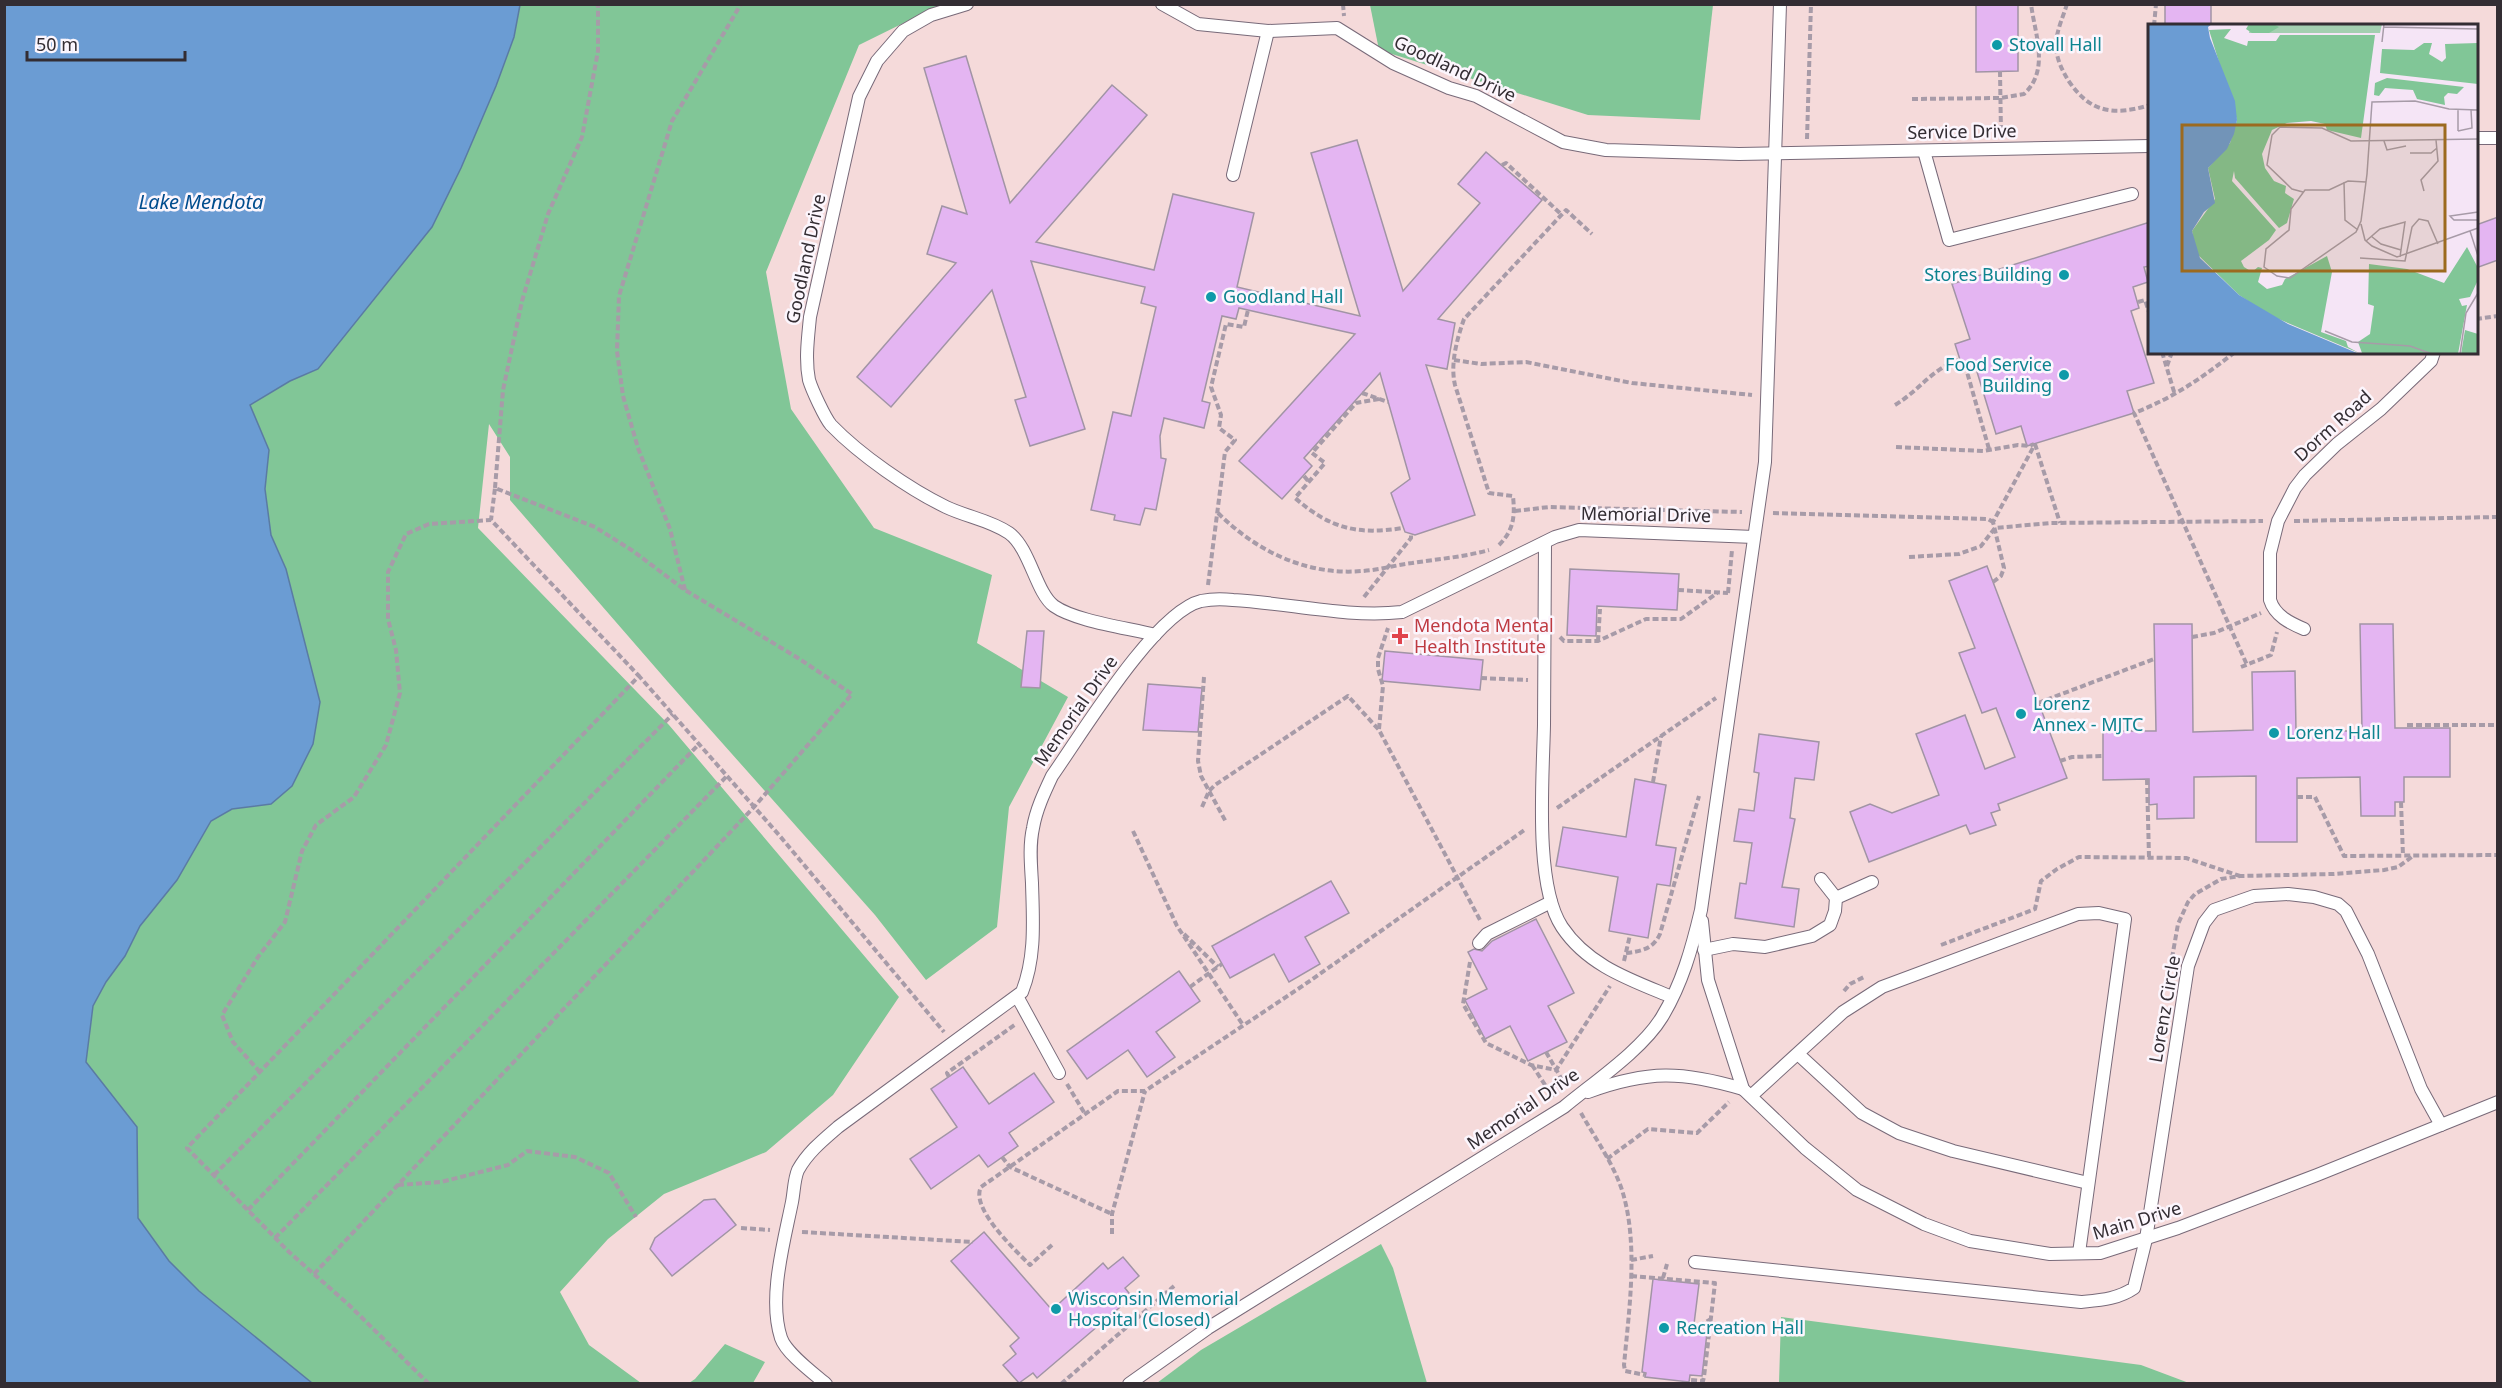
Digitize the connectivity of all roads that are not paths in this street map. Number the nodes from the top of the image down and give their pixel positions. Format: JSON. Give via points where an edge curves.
{"nodes":[{"id":1,"x":967,"y":4,"type":"edge"},
{"id":2,"x":1161,"y":4,"type":"edge"},
{"id":3,"x":1780,"y":4,"type":"edge"},
{"id":4,"x":1268,"y":31,"type":"junction"},
{"id":5,"x":2478,"y":138,"type":"edge"},
{"id":6,"x":2498,"y":138,"type":"edge"},
{"id":7,"x":2148,"y":146,"type":"edge"},
{"id":8,"x":1924,"y":151,"type":"junction"},
{"id":9,"x":1774,"y":153,"type":"junction"},
{"id":10,"x":1233,"y":175,"type":"dead end"},
{"id":11,"x":2132,"y":194,"type":"dead end"},
{"id":12,"x":2433,"y":354,"type":"edge"},
{"id":13,"x":1754,"y":537,"type":"junction"},
{"id":14,"x":1545,"y":543,"type":"junction"},
{"id":15,"x":2304,"y":629,"type":"dead end"},
{"id":16,"x":1155,"y":635,"type":"junction"},
{"id":17,"x":1821,"y":879,"type":"dead end"},
{"id":18,"x":1872,"y":882,"type":"dead end"},
{"id":19,"x":1836,"y":898,"type":"junction"},
{"id":20,"x":1551,"y":902,"type":"junction"},
{"id":21,"x":1701,"y":910,"type":"junction"},
{"id":22,"x":1483,"y":939,"type":"road end"},
{"id":23,"x":1704,"y":950,"type":"junction"},
{"id":24,"x":1672,"y":997,"type":"junction"},
{"id":25,"x":1017,"y":998,"type":"junction"},
{"id":26,"x":1798,"y":1054,"type":"junction"},
{"id":27,"x":1059,"y":1072,"type":"road end"},
{"id":28,"x":1747,"y":1092,"type":"junction"},
{"id":29,"x":1576,"y":1098,"type":"junction"},
{"id":30,"x":2498,"y":1102,"type":"edge"},
{"id":31,"x":2441,"y":1125,"type":"junction"},
{"id":32,"x":2088,"y":1183,"type":"junction"},
{"id":33,"x":2146,"y":1239,"type":"junction"},
{"id":34,"x":2079,"y":1254,"type":"junction"},
{"id":35,"x":1695,"y":1262,"type":"dead end"},
{"id":36,"x":825,"y":1383,"type":"edge"},
{"id":37,"x":1129,"y":1383,"type":"edge"}],
"edges":[{"from":1,"to":16,"type":"lane","name":"Goodland Drive","via":[[931,15],[903,32],[877,61],[860,97],[810,317],[810,382],[830,424],[877,464],[928,498],[995,524],[1012,536],[1053,606],[1075,616]]},
{"from":2,"to":4,"type":"lane","name":"Goodland Drive","via":[[1198,24]]},
{"from":3,"to":9,"type":"lane","name":"Memorial Drive"},
{"from":4,"to":9,"type":"lane","name":"Goodland Drive","via":[[1337,28],[1393,63],[1476,96],[1563,142],[1606,150]]},
{"from":4,"to":10,"type":"lane"},
{"from":5,"to":6,"type":"lane"},
{"from":7,"to":8,"type":"lane","name":"Service Drive"},
{"from":8,"to":9,"type":"lane","name":"Service Drive"},
{"from":8,"to":11,"type":"lane","via":[[1948,240]]},
{"from":9,"to":13,"type":"lane","name":"Memorial Drive","via":[[1765,462]]},
{"from":12,"to":15,"type":"lane","name":"Dorm Road","via":[[2431,361],[2381,409],[2304,475],[2278,521],[2270,553],[2272,606],[2281,617]]},
{"from":13,"to":14,"type":"lane","name":"Memorial Drive","via":[[1579,530]]},
{"from":13,"to":21,"type":"lane","name":"Memorial Drive"},
{"from":14,"to":16,"type":"lane","name":"Memorial Drive","via":[[1402,612],[1359,613],[1232,600],[1200,601],[1172,618]]},
{"from":14,"to":20,"type":"lane","via":[[1543,817]]},
{"from":16,"to":25,"type":"lane","name":"Memorial Drive","via":[[1058,767],[1042,796],[1032,829],[1032,952],[1026,984]]},
{"from":17,"to":19,"type":"lane"},
{"from":18,"to":19,"type":"lane"},
{"from":19,"to":23,"type":"lane","via":[[1830,925],[1812,936],[1765,947],[1733,944]]},
{"from":20,"to":22,"type":"lane"},
{"from":20,"to":24,"type":"lane","via":[[1562,927],[1602,967]]},
{"from":21,"to":23,"type":"lane","name":"Main Drive"},
{"from":21,"to":24,"type":"lane","name":"Memorial Drive","via":[[1691,951]]},
{"from":23,"to":28,"type":"lane","name":"Main Drive","via":[[1708,980]]},
{"from":24,"to":29,"type":"lane","name":"Memorial Drive","via":[[1646,1037]]},
{"from":25,"to":27,"type":"lane"},
{"from":25,"to":36,"type":"lane","via":[[838,1127],[812,1149],[797,1172],[784,1231],[777,1300],[781,1338]]},
{"from":26,"to":28,"type":"lane"},
{"from":26,"to":32,"type":"lane","via":[[1862,1113],[1899,1133],[1953,1151]]},
{"from":26,"to":32,"type":"lane","via":[[1843,1012],[1882,987],[2078,914],[2099,913],[2125,919]]},
{"from":28,"to":29,"type":"lane","name":"Main Drive","via":[[1705,1078],[1651,1076],[1619,1081]]},
{"from":28,"to":34,"type":"lane","name":"Main Drive","via":[[1805,1148],[1857,1190],[1886,1206],[1970,1241],[2050,1254]]},
{"from":29,"to":37,"type":"lane","name":"Memorial Drive","via":[[1208,1328]]},
{"from":30,"to":31,"type":"lane","name":"Main Drive"},
{"from":31,"to":33,"type":"lane","name":"Main Drive"},
{"from":31,"to":33,"type":"lane","name":"Lorenz Circle","via":[[2421,1089],[2368,954],[2346,911],[2338,904],[2288,894],[2232,902],[2214,910],[2204,923],[2188,966]]},
{"from":32,"to":34,"type":"lane"},
{"from":33,"to":34,"type":"lane","name":"Main Drive","via":[[2100,1254]]},
{"from":33,"to":35,"type":"lane","name":"Lorenz Circle","via":[[2134,1288],[2106,1300],[2081,1302]]}]}
